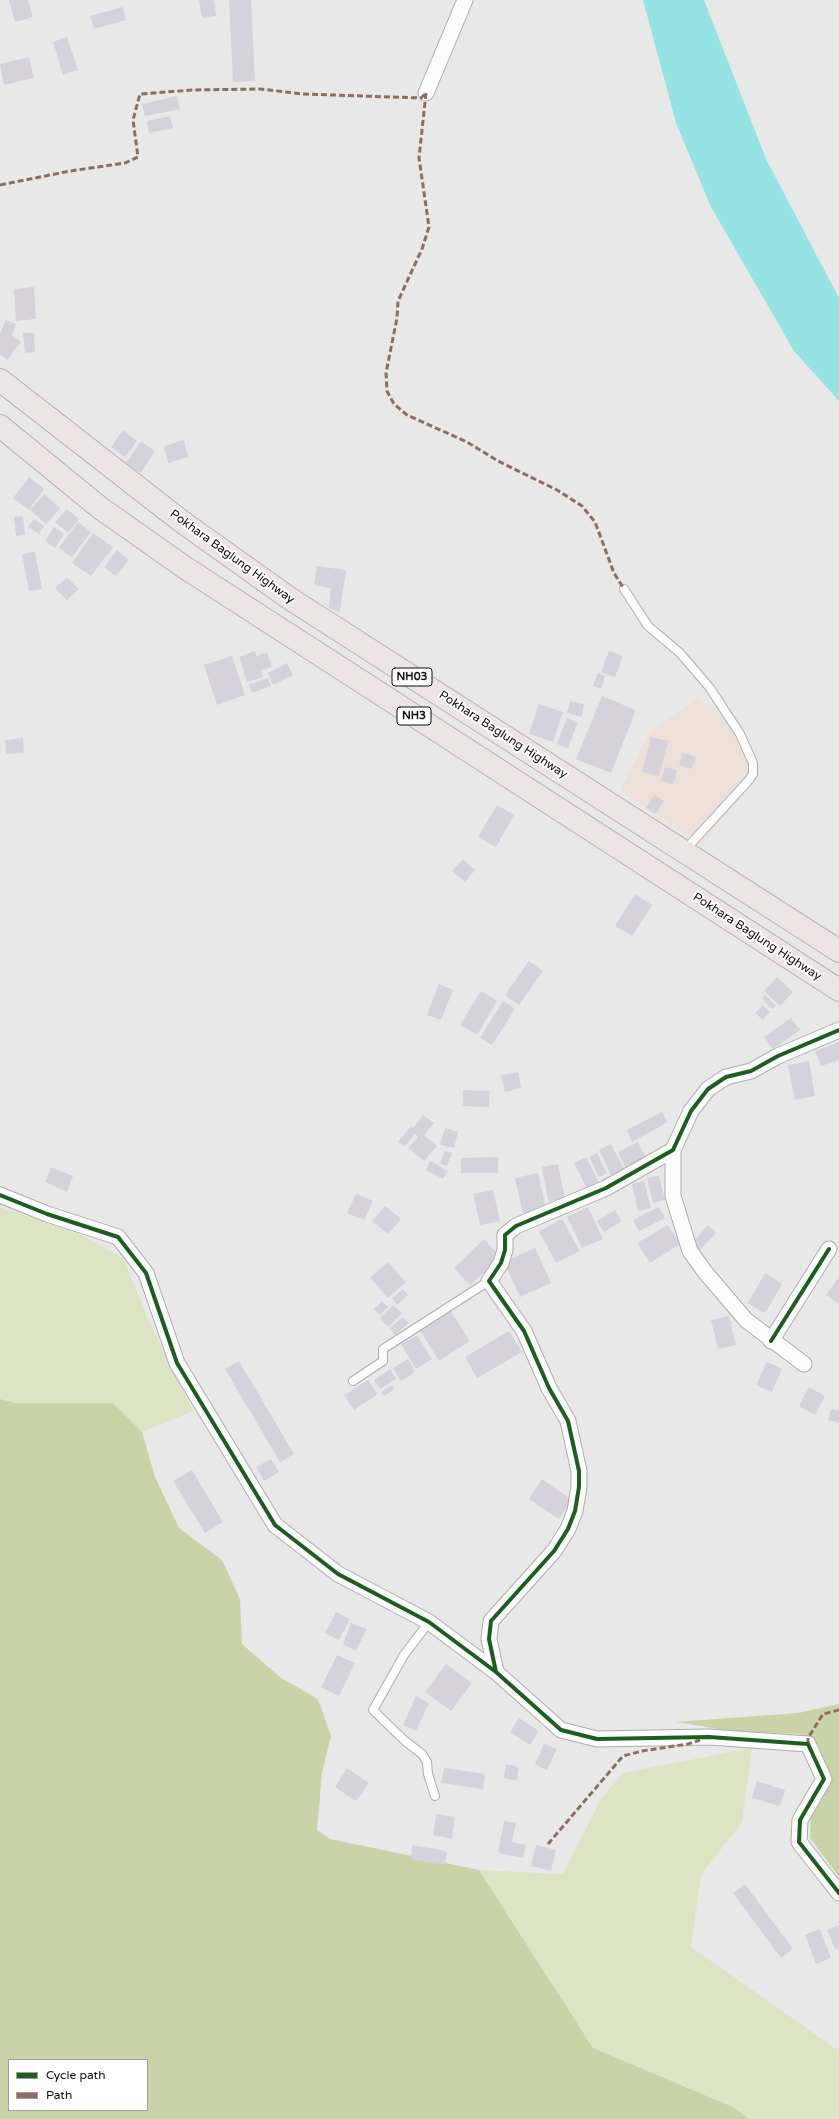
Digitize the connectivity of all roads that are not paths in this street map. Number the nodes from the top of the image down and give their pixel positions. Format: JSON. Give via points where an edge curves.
{"nodes":[{"id":1,"x":465,"y":0,"type":"edge"},
{"id":2,"x":426,"y":93,"type":"dead end"},
{"id":3,"x":0,"y":380,"type":"edge"},
{"id":4,"x":0,"y":426,"type":"edge"},
{"id":5,"x":624,"y":589,"type":"dead end"},
{"id":6,"x":685,"y":851,"type":"junction"},
{"id":7,"x":839,"y":951,"type":"edge"},
{"id":8,"x":839,"y":990,"type":"edge"},
{"id":9,"x":839,"y":1030,"type":"edge"},
{"id":10,"x":673,"y":1150,"type":"junction"},
{"id":11,"x":0,"y":1195,"type":"edge"},
{"id":12,"x":828,"y":1249,"type":"dead end"},
{"id":13,"x":489,"y":1281,"type":"junction"},
{"id":14,"x":771,"y":1341,"type":"junction"},
{"id":15,"x":804,"y":1364,"type":"dead end"},
{"id":16,"x":353,"y":1380,"type":"dead end"},
{"id":17,"x":428,"y":1622,"type":"junction"},
{"id":18,"x":496,"y":1672,"type":"junction"},
{"id":19,"x":435,"y":1796,"type":"dead end"},
{"id":20,"x":839,"y":1893,"type":"edge"}],
"edges":[{"from":1,"to":2,"type":"street"},
{"from":3,"to":6,"type":"highway","name":"Pokhara Baglung Highway","number":"NH03","via":[[181,522],[289,598]]},
{"from":4,"to":8,"type":"highway","name":"Pokhara Baglung Highway","number":"NH3","via":[[99,507],[184,567]]},
{"from":5,"to":6,"type":"lane","via":[[648,626],[680,653],[710,688],[740,734],[753,762],[753,774],[749,780]]},
{"from":6,"to":7,"type":"highway","name":"Pokhara Baglung Highway","number":"NH03"},
{"from":9,"to":10,"type":"street","via":[[778,1056],[751,1072],[726,1077],[708,1089],[691,1111]]},
{"from":10,"to":13,"type":"street","via":[[606,1188],[516,1226],[505,1235],[505,1250],[501,1263]]},
{"from":10,"to":14,"type":"street","via":[[673,1196],[690,1251],[746,1320]]},
{"from":11,"to":17,"type":"street","via":[[47,1214],[118,1237],[146,1273],[177,1363],[275,1525],[338,1574]]},
{"from":12,"to":14,"type":"street"},
{"from":13,"to":16,"type":"lane","via":[[383,1349],[383,1360]]},
{"from":13,"to":18,"type":"street","via":[[524,1331],[549,1388],[568,1421],[579,1471],[575,1511],[568,1529],[554,1551],[491,1621],[488,1638]]},
{"from":14,"to":15,"type":"street"},
{"from":17,"to":18,"type":"street"},
{"from":17,"to":19,"type":"lane","via":[[404,1655],[374,1710],[405,1742],[422,1754]]},
{"from":18,"to":20,"type":"street","via":[[561,1730],[597,1739],[709,1737],[808,1744],[824,1779],[800,1820],[799,1842]]}]}
